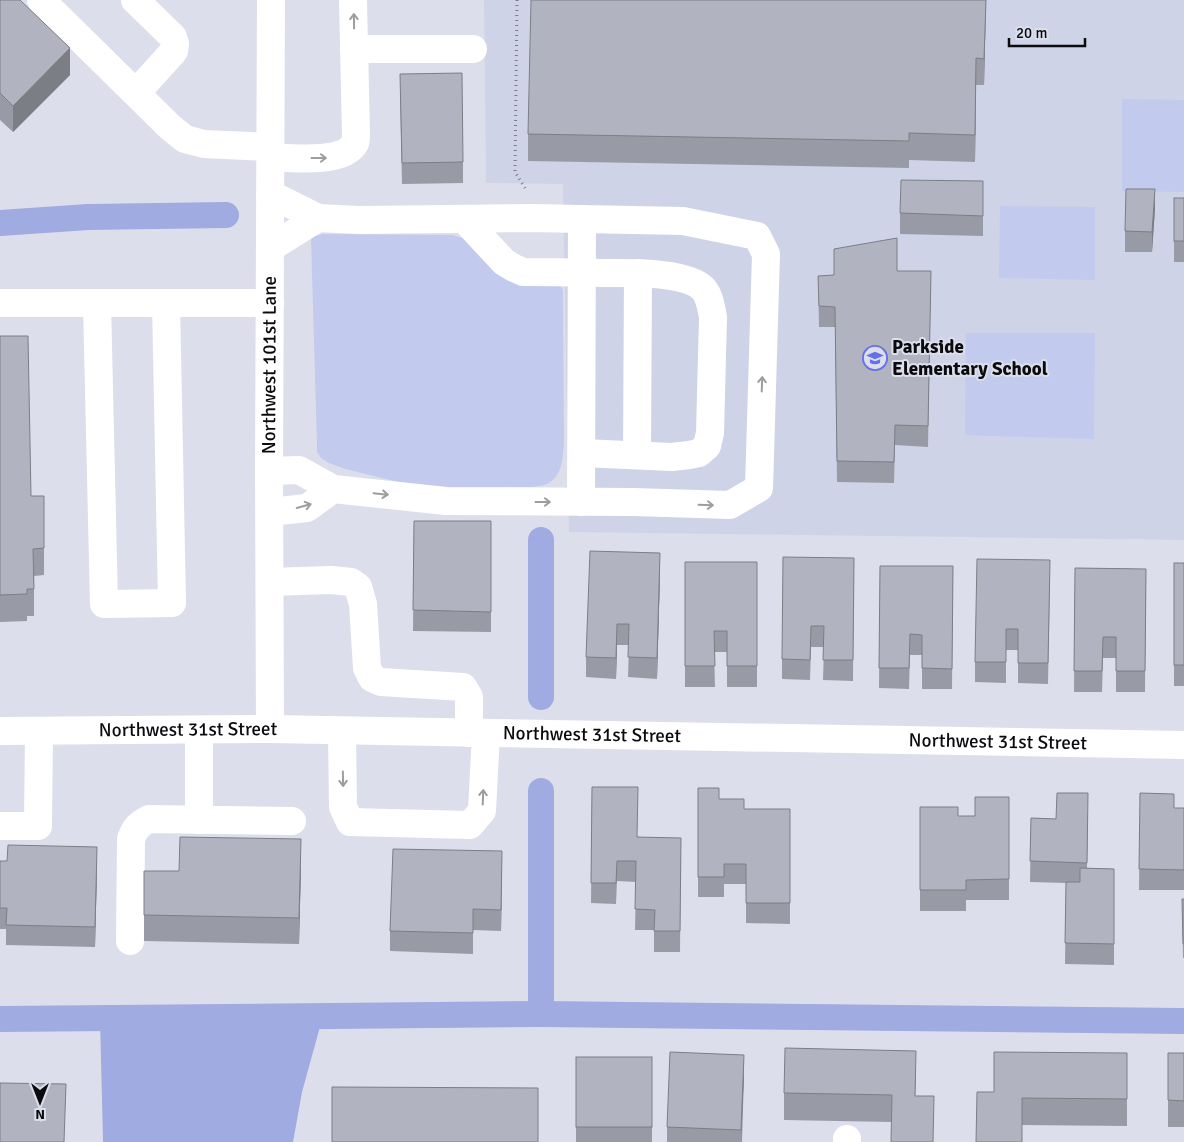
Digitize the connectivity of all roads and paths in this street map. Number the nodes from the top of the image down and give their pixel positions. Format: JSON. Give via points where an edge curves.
{"nodes":[{"id":1,"x":41,"y":0,"type":"edge"},
{"id":2,"x":135,"y":0,"type":"edge"},
{"id":3,"x":271,"y":0,"type":"edge"},
{"id":4,"x":353,"y":0,"type":"edge"},
{"id":5,"x":517,"y":0,"type":"edge"},
{"id":6,"x":354,"y":49,"type":"junction"},
{"id":7,"x":473,"y":49,"type":"dead end"},
{"id":8,"x":136,"y":93,"type":"junction"},
{"id":9,"x":270,"y":152,"type":"junction"},
{"id":10,"x":270,"y":194,"type":"junction"},
{"id":11,"x":531,"y":198,"type":"dead end"},
{"id":12,"x":318,"y":218,"type":"junction"},
{"id":13,"x":464,"y":219,"type":"junction"},
{"id":14,"x":582,"y":219,"type":"junction"},
{"id":15,"x":270,"y":248,"type":"junction"},
{"id":16,"x":582,"y":272,"type":"junction"},
{"id":17,"x":638,"y":273,"type":"junction"},
{"id":18,"x":0,"y":303,"type":"edge"},
{"id":19,"x":97,"y":303,"type":"junction"},
{"id":20,"x":166,"y":303,"type":"junction"},
{"id":21,"x":270,"y":303,"type":"junction"},
{"id":22,"x":582,"y":453,"type":"junction"},
{"id":23,"x":637,"y":455,"type":"junction"},
{"id":24,"x":269,"y":470,"type":"junction"},
{"id":25,"x":333,"y":489,"type":"junction"},
{"id":26,"x":581,"y":502,"type":"junction"},
{"id":27,"x":270,"y":512,"type":"junction"},
{"id":28,"x":270,"y":582,"type":"junction"},
{"id":29,"x":200,"y":730,"type":"junction"},
{"id":30,"x":270,"y":730,"type":"junction"},
{"id":31,"x":0,"y":731,"type":"edge"},
{"id":32,"x":39,"y":731,"type":"junction"},
{"id":33,"x":342,"y":731,"type":"junction"},
{"id":34,"x":477,"y":733,"type":"junction"},
{"id":35,"x":1184,"y":744,"type":"edge"},
{"id":36,"x":200,"y":820,"type":"junction"},
{"id":37,"x":292,"y":821,"type":"dead end"},
{"id":38,"x":0,"y":826,"type":"edge"},
{"id":39,"x":130,"y":941,"type":"dead end"}],
"edges":[{"from":1,"to":8,"type":"street"},
{"from":2,"to":8,"type":"street","via":[[173,38],[175,44],[174,50]]},
{"from":3,"to":9,"type":"street","name":"Northwest 101st Lane"},
{"from":6,"to":4,"type":"street","one_way":true},
{"from":5,"to":11,"type":"path","via":[[515,172]]},
{"from":6,"to":7,"type":"street"},
{"from":9,"to":6,"type":"street","one_way":true,"via":[[328,158],[344,154],[355,143]]},
{"from":8,"to":9,"type":"street","via":[[185,139]]},
{"from":9,"to":10,"type":"street","name":"Northwest 101st Lane"},
{"from":10,"to":12,"type":"street"},
{"from":10,"to":15,"type":"street","name":"Northwest 101st Lane"},
{"from":12,"to":13,"type":"street"},
{"from":12,"to":15,"type":"street"},
{"from":13,"to":14,"type":"street"},
{"from":13,"to":16,"type":"street","via":[[504,262],[514,268],[523,272]]},
{"from":14,"to":16,"type":"street"},
{"from":26,"to":14,"type":"street","one_way":true,"via":[[730,505],[759,488],[766,254],[757,236],[684,221]]},
{"from":15,"to":21,"type":"street","name":"Northwest 101st Lane"},
{"from":16,"to":17,"type":"street"},
{"from":16,"to":22,"type":"street"},
{"from":17,"to":23,"type":"street"},
{"from":17,"to":23,"type":"street","via":[[690,280],[701,286],[711,303],[713,317],[707,446],[699,453],[689,455]]},
{"from":18,"to":19,"type":"street"},
{"from":19,"to":20,"type":"street"},
{"from":19,"to":20,"type":"street","via":[[104,604],[172,603]]},
{"from":20,"to":21,"type":"street"},
{"from":21,"to":24,"type":"street","name":"Northwest 101st Lane"},
{"from":22,"to":23,"type":"street"},
{"from":22,"to":26,"type":"street"},
{"from":24,"to":25,"type":"street","via":[[299,470]]},
{"from":24,"to":27,"type":"street","name":"Northwest 101st Lane"},
{"from":25,"to":26,"type":"street","one_way":true,"via":[[446,501]]},
{"from":27,"to":25,"type":"street","one_way":true,"via":[[307,508]]},
{"from":27,"to":28,"type":"street","name":"Northwest 101st Lane"},
{"from":28,"to":30,"type":"street","name":"Northwest 101st Lane"},
{"from":28,"to":34,"type":"street","via":[[331,580],[351,582],[358,587],[363,604],[367,668],[372,678],[381,682],[463,687],[469,697]]},
{"from":29,"to":30,"type":"street","name":"Northwest 31st Street"},
{"from":29,"to":32,"type":"street","name":"Northwest 31st Street"},
{"from":29,"to":36,"type":"street"},
{"from":30,"to":33,"type":"street","name":"Northwest 31st Street"},
{"from":31,"to":32,"type":"street","name":"Northwest 31st Street"},
{"from":32,"to":38,"type":"street","via":[[38,826]]},
{"from":33,"to":34,"type":"street","name":"Northwest 31st Street"},
{"from":33,"to":34,"type":"street","one_way":true,"via":[[344,807],[350,822],[470,825],[482,811]]},
{"from":34,"to":35,"type":"street","name":"Northwest 31st Street"},
{"from":36,"to":37,"type":"street"},
{"from":36,"to":39,"type":"street","via":[[149,820],[134,830],[131,839]]}]}
